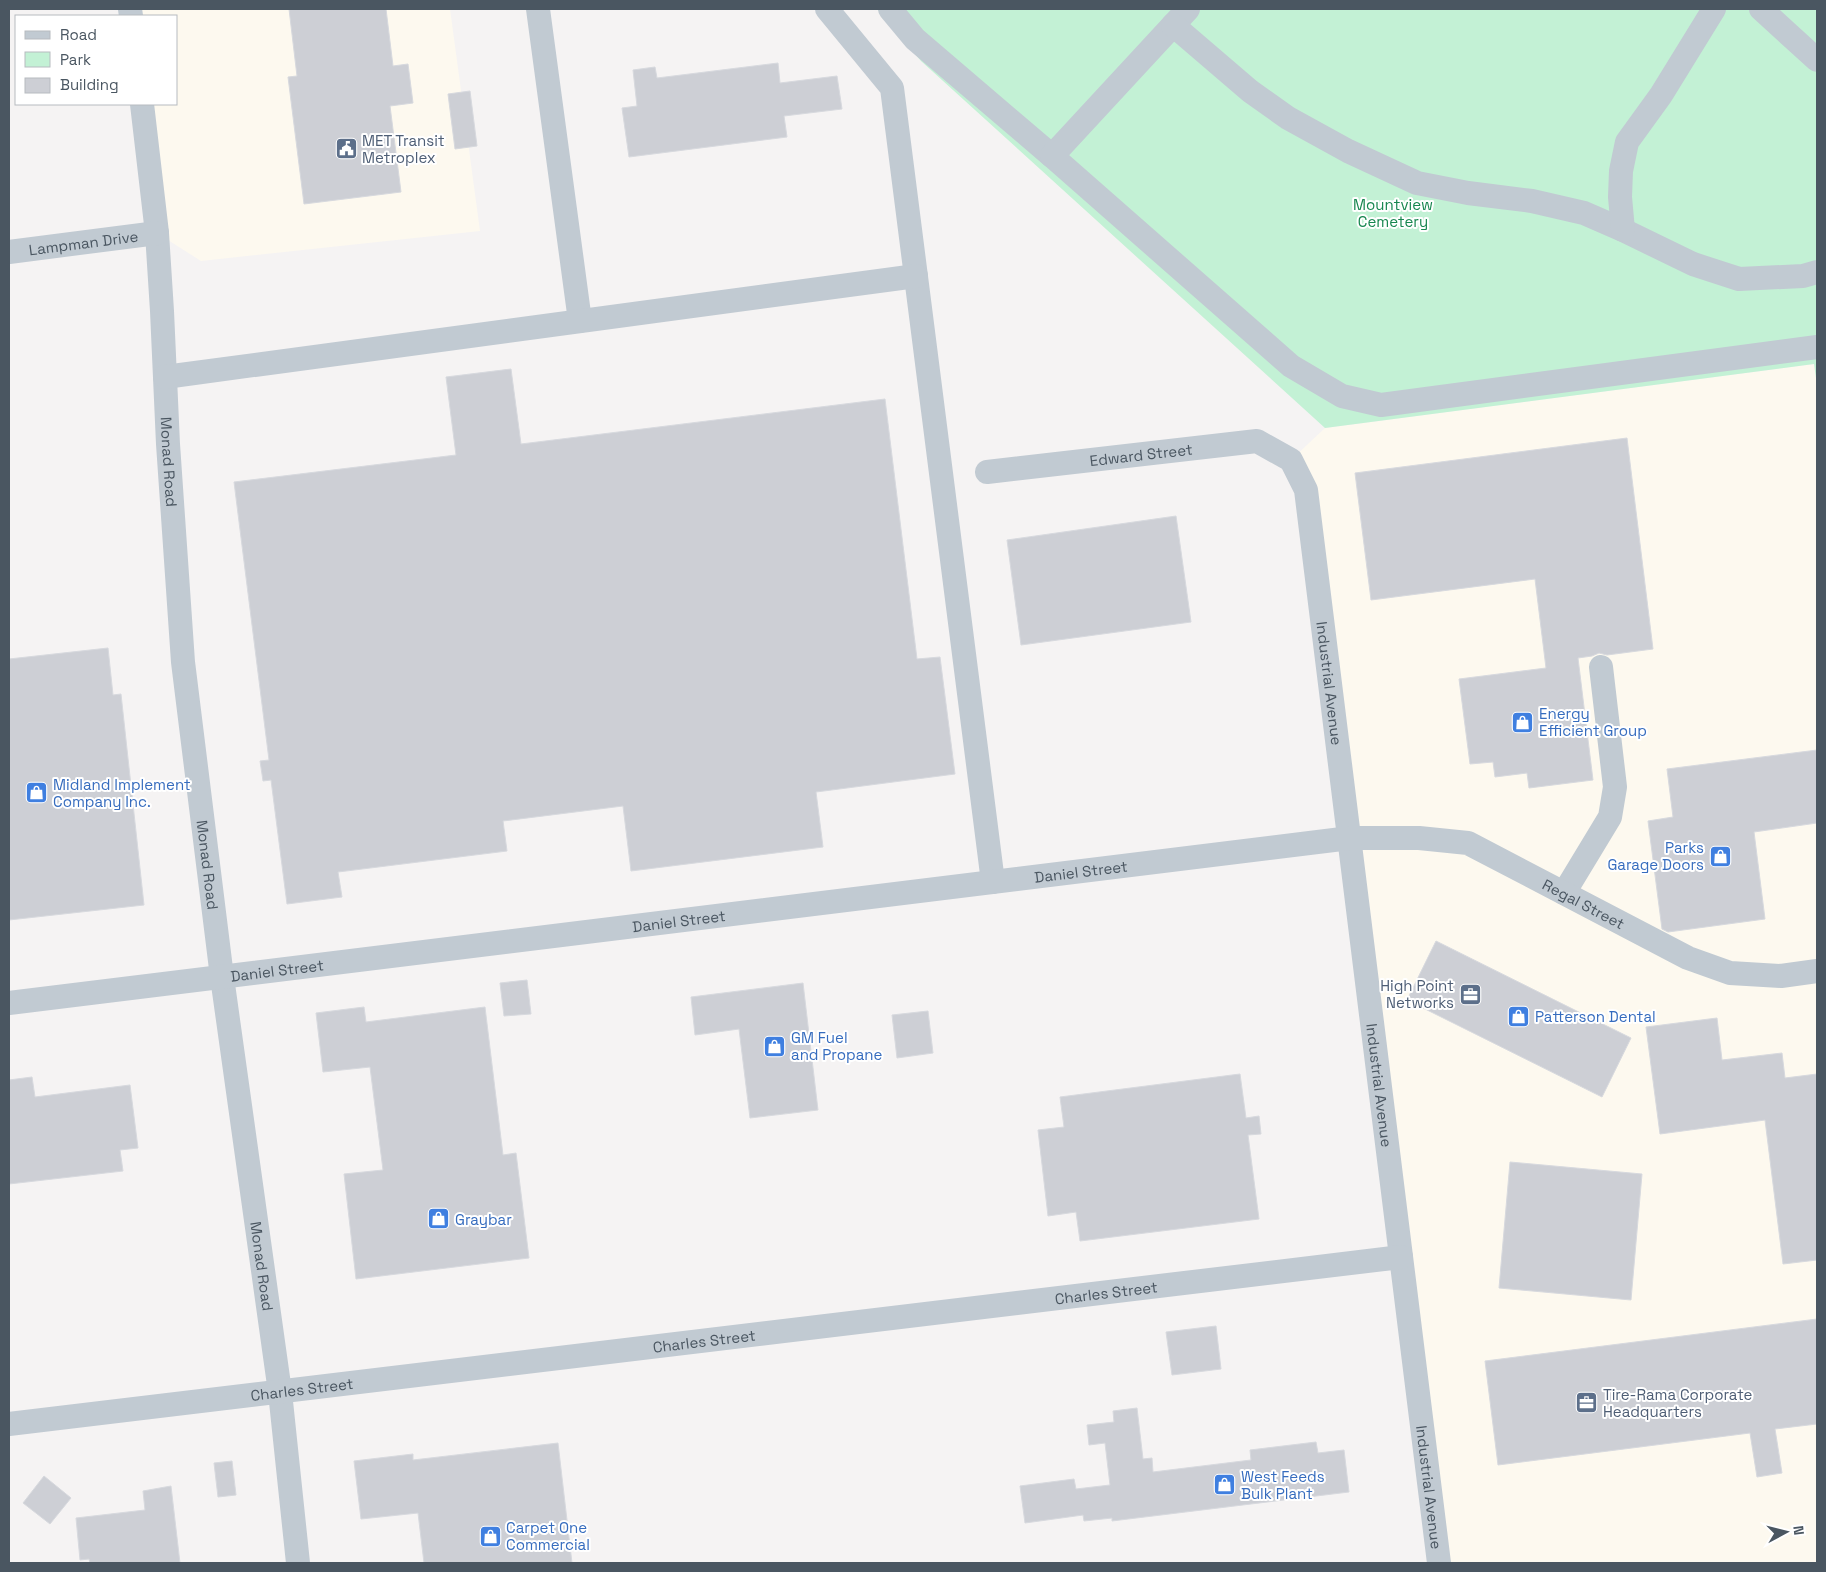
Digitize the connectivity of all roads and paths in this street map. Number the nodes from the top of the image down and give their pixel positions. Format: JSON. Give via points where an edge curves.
{"nodes":[{"id":1,"x":538,"y":9,"type":"edge"},
{"id":2,"x":827,"y":9,"type":"edge"},
{"id":3,"x":890,"y":9,"type":"edge"},
{"id":4,"x":1714,"y":9,"type":"edge"},
{"id":5,"x":1761,"y":9,"type":"edge"},
{"id":6,"x":1180,"y":17,"type":"edge"},
{"id":7,"x":1817,"y":60,"type":"edge"},
{"id":8,"x":142,"y":105,"type":"edge"},
{"id":9,"x":1052,"y":156,"type":"junction"},
{"id":10,"x":1623,"y":230,"type":"junction"},
{"id":11,"x":157,"y":233,"type":"junction"},
{"id":12,"x":9,"y":252,"type":"edge"},
{"id":13,"x":1817,"y":272,"type":"edge"},
{"id":14,"x":916,"y":276,"type":"junction"},
{"id":15,"x":580,"y":321,"type":"junction"},
{"id":16,"x":1817,"y":347,"type":"edge"},
{"id":17,"x":165,"y":377,"type":"junction"},
{"id":18,"x":1291,"y":460,"type":"joint"},
{"id":19,"x":987,"y":472,"type":"dead end"},
{"id":20,"x":1601,"y":667,"type":"dead end"},
{"id":21,"x":1350,"y":838,"type":"junction"},
{"id":22,"x":993,"y":882,"type":"junction"},
{"id":23,"x":1564,"y":893,"type":"junction"},
{"id":24,"x":1817,"y":971,"type":"edge"},
{"id":25,"x":222,"y":977,"type":"junction"},
{"id":26,"x":9,"y":1003,"type":"edge"},
{"id":27,"x":1400,"y":1257,"type":"junction"},
{"id":28,"x":280,"y":1392,"type":"junction"},
{"id":29,"x":9,"y":1424,"type":"edge"},
{"id":30,"x":298,"y":1563,"type":"edge"},
{"id":31,"x":1439,"y":1563,"type":"edge"}],
"edges":[{"from":1,"to":15,"type":"street"},
{"from":2,"to":14,"type":"street","via":[[892,88]]},
{"from":3,"to":9,"type":"street","via":[[915,39]]},
{"from":4,"to":10,"type":"street","via":[[1627,142],[1620,170]]},
{"from":5,"to":7,"type":"street"},
{"from":6,"to":9,"type":"street"},
{"from":6,"to":10,"type":"street","via":[[1250,91],[1288,118],[1348,151],[1417,183],[1468,194],[1532,201],[1584,213]]},
{"from":8,"to":11,"type":"street","name":"Monad Road"},
{"from":9,"to":16,"type":"street","via":[[1291,366],[1342,396],[1382,405]]},
{"from":10,"to":13,"type":"street","via":[[1693,264],[1739,280],[1803,276]]},
{"from":11,"to":12,"type":"street","name":"Lampman Drive"},
{"from":11,"to":17,"type":"street","name":"Monad Road"},
{"from":14,"to":15,"type":"street"},
{"from":14,"to":22,"type":"street"},
{"from":15,"to":17,"type":"street"},
{"from":17,"to":25,"type":"street","name":"Monad Road","via":[[183,662]]},
{"from":18,"to":19,"type":"street","name":"Edward Street","via":[[1257,441]]},
{"from":18,"to":21,"type":"street","name":"Industrial Avenue","via":[[1306,490]]},
{"from":20,"to":23,"type":"street","via":[[1615,787],[1610,817]]},
{"from":21,"to":22,"type":"street","name":"Daniel Street"},
{"from":21,"to":23,"type":"street","name":"Regal Street","via":[[1419,838],[1468,843]]},
{"from":21,"to":27,"type":"street","name":"Industrial Avenue"},
{"from":22,"to":25,"type":"street","name":"Daniel Street"},
{"from":23,"to":24,"type":"street","name":"Regal Street","via":[[1688,958],[1730,973],[1781,976]]},
{"from":25,"to":26,"type":"street","name":"Daniel Street"},
{"from":25,"to":28,"type":"street","name":"Monad Road"},
{"from":27,"to":28,"type":"street","name":"Charles Street"},
{"from":27,"to":31,"type":"street","name":"Industrial Avenue"},
{"from":28,"to":29,"type":"street","name":"Charles Street"},
{"from":28,"to":30,"type":"street","name":"Monad Road"}]}
